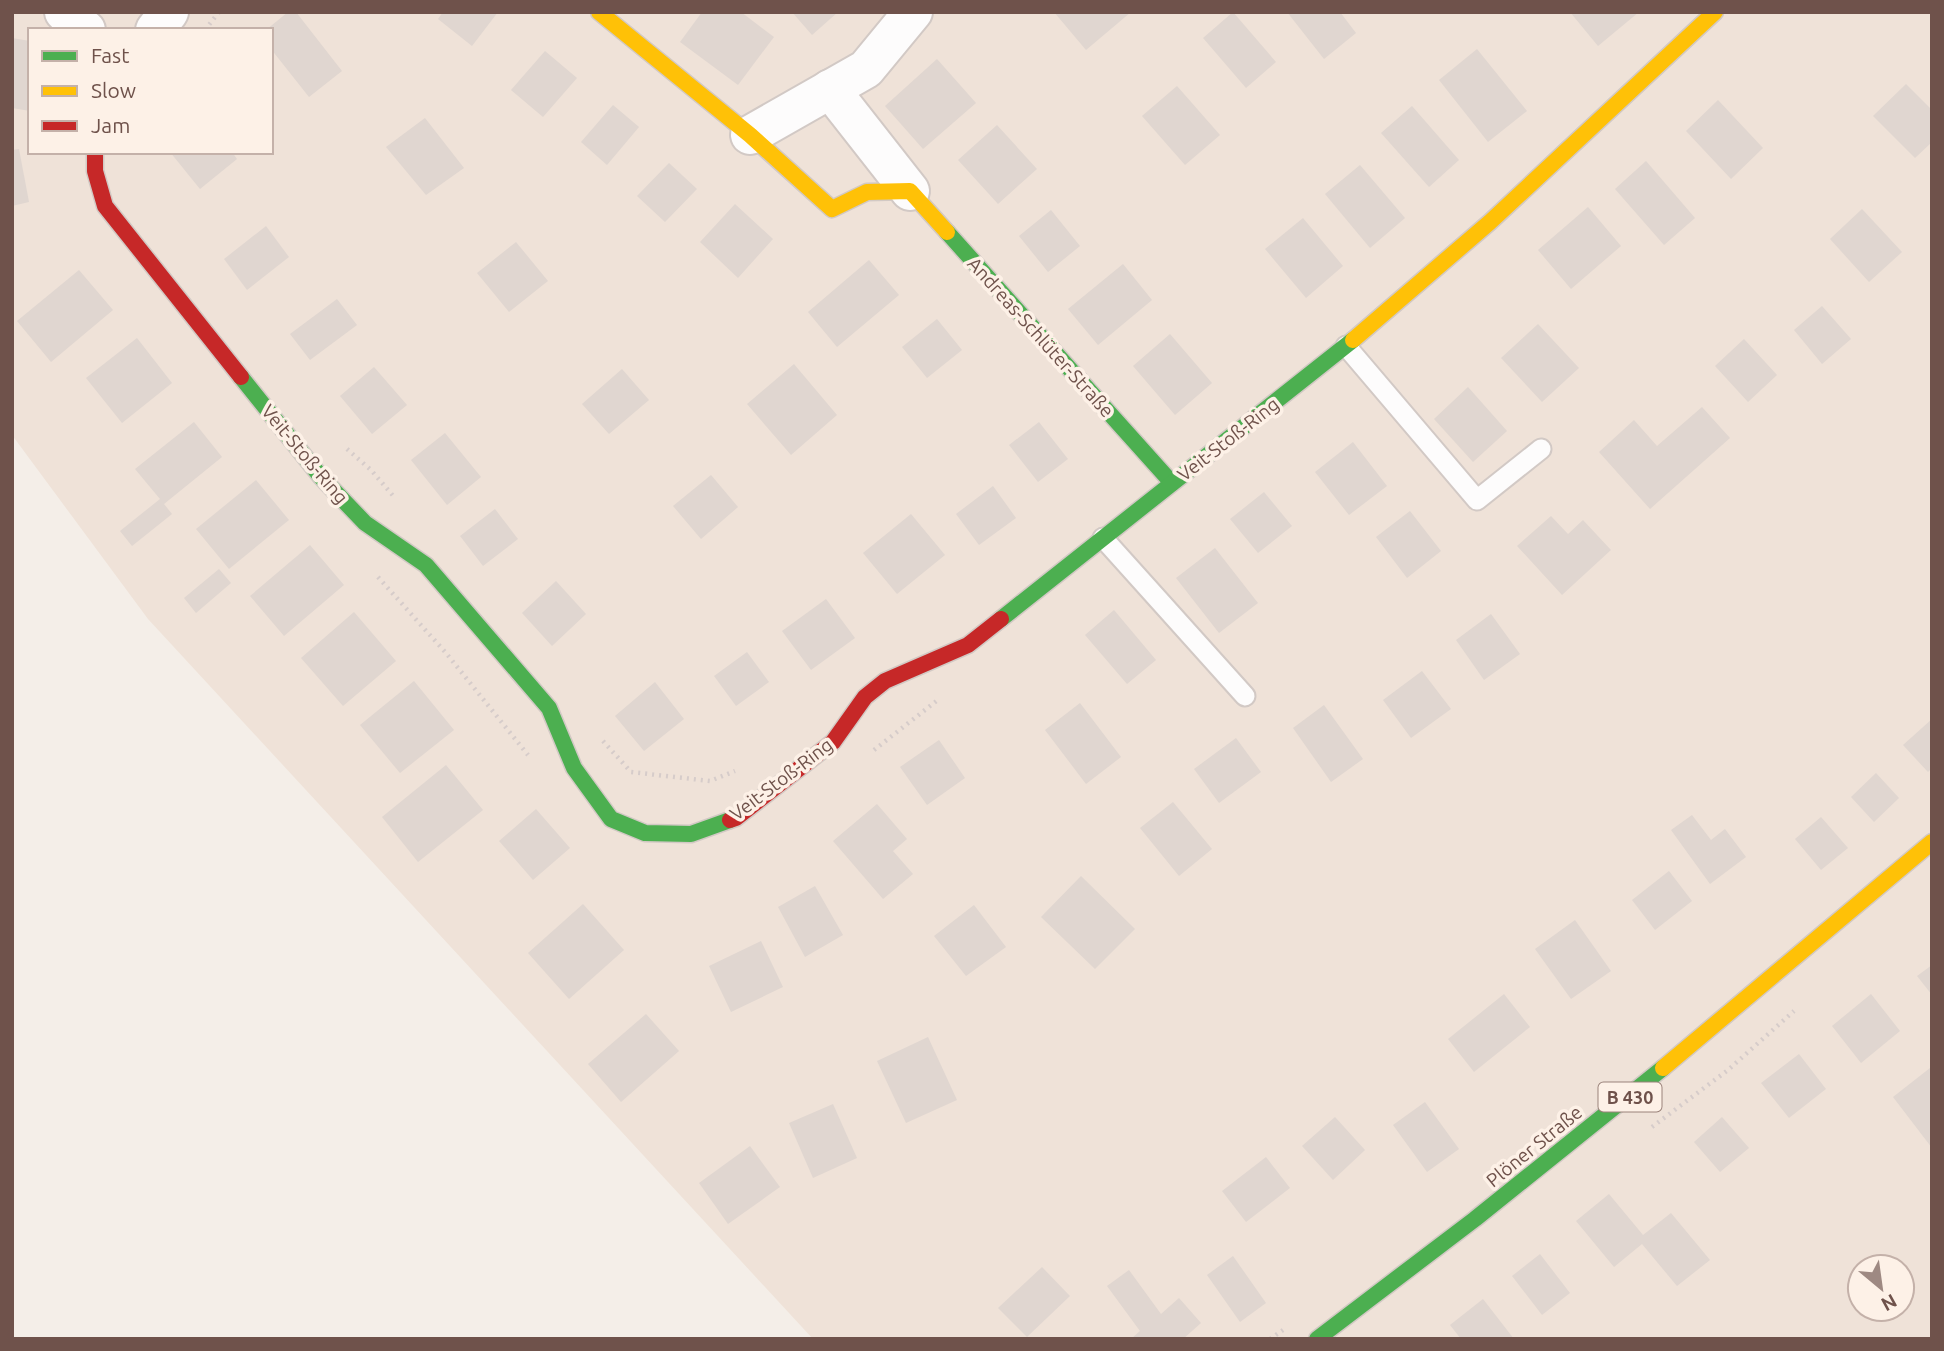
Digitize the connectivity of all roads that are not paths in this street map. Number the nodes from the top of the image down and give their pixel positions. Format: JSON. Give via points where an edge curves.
{"nodes":[{"id":1,"x":64,"y":12,"type":"edge"},
{"id":2,"x":169,"y":12,"type":"edge"},
{"id":3,"x":599,"y":12,"type":"edge"},
{"id":4,"x":913,"y":12,"type":"edge"},
{"id":5,"x":1713,"y":13,"type":"edge"},
{"id":6,"x":84,"y":28,"type":"edge"},
{"id":7,"x":157,"y":28,"type":"edge"},
{"id":8,"x":830,"y":89,"type":"junction"},
{"id":9,"x":750,"y":135,"type":"junction"},
{"id":10,"x":95,"y":154,"type":"edge"},
{"id":11,"x":910,"y":191,"type":"junction"},
{"id":12,"x":1346,"y":346,"type":"junction"},
{"id":13,"x":1541,"y":449,"type":"dead end"},
{"id":14,"x":1172,"y":483,"type":"junction"},
{"id":15,"x":1103,"y":538,"type":"junction"},
{"id":16,"x":1245,"y":696,"type":"dead end"},
{"id":17,"x":1932,"y":842,"type":"edge"},
{"id":18,"x":1317,"y":1339,"type":"edge"}],
"edges":[{"from":1,"to":6,"type":"street"},
{"from":2,"to":7,"type":"street"},
{"from":3,"to":9,"type":"street"},
{"from":4,"to":8,"type":"street","via":[[866,69]]},
{"from":5,"to":12,"type":"street","name":"Veit-Stoß-Ring","via":[[1489,222]]},
{"from":8,"to":9,"type":"street"},
{"from":8,"to":11,"type":"street","name":"Andreas-Schlüter-Straße"},
{"from":9,"to":11,"type":"street","via":[[832,209],[867,192]]},
{"from":10,"to":15,"type":"street","name":"Veit-Stoß-Ring","via":[[95,171],[106,206],[321,477],[365,523],[426,565],[549,708],[574,768],[611,819],[645,833],[691,834],[736,818],[833,742],[865,697],[885,681],[968,645]]},
{"from":11,"to":14,"type":"street","name":"Andreas-Schlüter-Straße"},
{"from":12,"to":13,"type":"lane","via":[[1478,500]]},
{"from":12,"to":14,"type":"street","name":"Veit-Stoß-Ring"},
{"from":14,"to":15,"type":"street","name":"Veit-Stoß-Ring"},
{"from":15,"to":16,"type":"lane"},
{"from":17,"to":18,"type":"street","name":"Plöner Straße","number":"B 430","via":[[1702,1039],[1457,1235]]}]}
